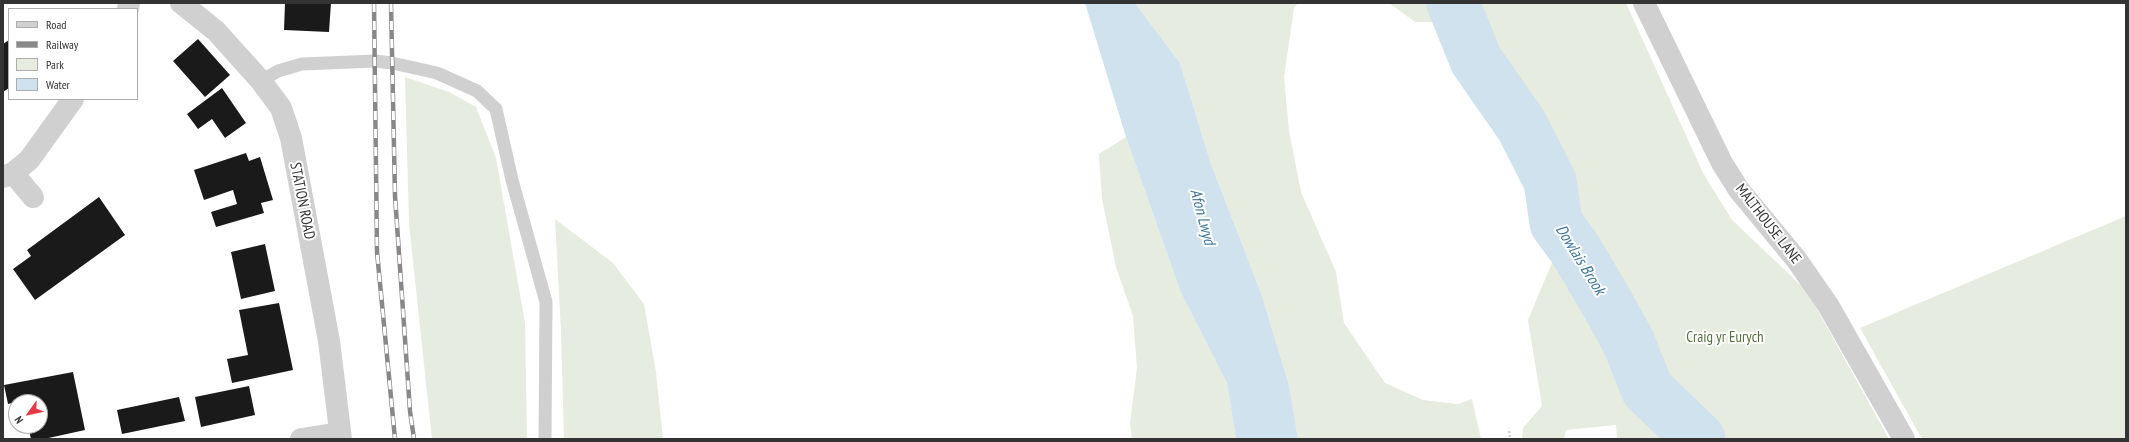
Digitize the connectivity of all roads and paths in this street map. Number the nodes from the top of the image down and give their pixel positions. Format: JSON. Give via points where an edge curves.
{"nodes":[{"id":1,"x":181,"y":3,"type":"edge"},
{"id":2,"x":1644,"y":3,"type":"edge"},
{"id":3,"x":261,"y":81,"type":"junction"},
{"id":4,"x":72,"y":100,"type":"edge"},
{"id":5,"x":8,"y":175,"type":"edge"},
{"id":6,"x":32,"y":198,"type":"dead end"},
{"id":7,"x":1509,"y":431,"type":"dead end"},
{"id":8,"x":341,"y":436,"type":"edge"},
{"id":9,"x":301,"y":439,"type":"edge"},
{"id":10,"x":545,"y":439,"type":"edge"},
{"id":11,"x":1510,"y":439,"type":"edge"},
{"id":12,"x":1904,"y":439,"type":"edge"}],
"edges":[{"from":1,"to":3,"type":"street","name":"STATION ROAD","via":[[216,31]]},
{"from":2,"to":12,"type":"street","name":"MALTHOUSE LANE","via":[[1722,163],[1748,202],[1796,259],[1828,305]]},
{"from":3,"to":8,"type":"street","name":"STATION ROAD","via":[[281,108],[291,138],[329,341]]},
{"from":3,"to":10,"type":"lane","via":[[278,71],[302,64],[392,64],[437,73],[477,91],[496,109],[512,180],[546,302]]},
{"from":4,"to":5,"type":"street","via":[[29,160]]},
{"from":5,"to":6,"type":"street"},
{"from":7,"to":11,"type":"path"},
{"from":8,"to":9,"type":"street"}]}
